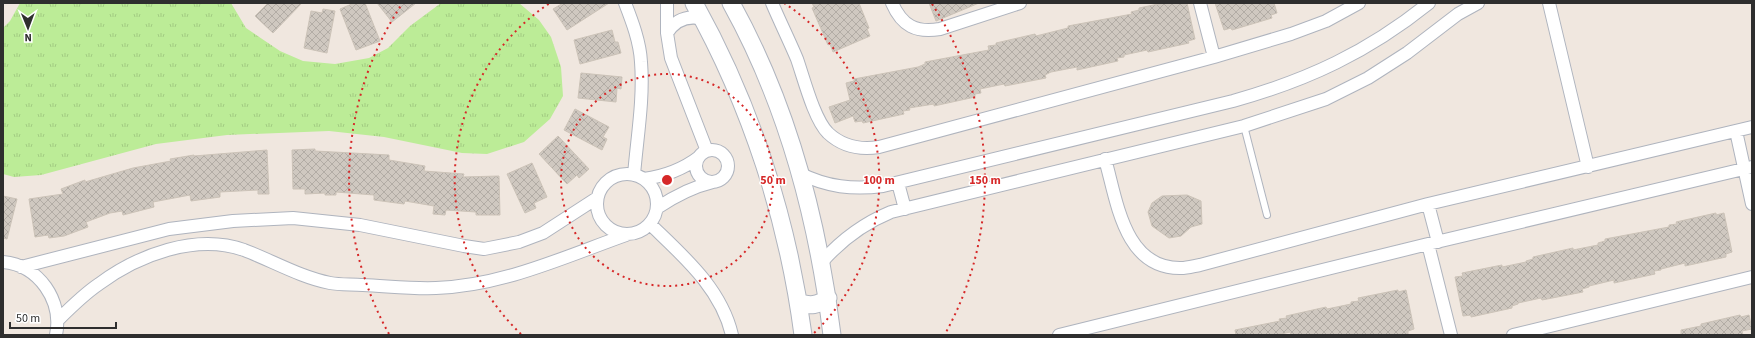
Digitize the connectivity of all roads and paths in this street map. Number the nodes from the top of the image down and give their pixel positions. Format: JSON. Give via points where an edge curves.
{"nodes":[{"id":1,"x":625,"y":3,"type":"edge"},
{"id":2,"x":667,"y":3,"type":"edge"},
{"id":3,"x":694,"y":3,"type":"edge"},
{"id":4,"x":731,"y":3,"type":"edge"},
{"id":5,"x":772,"y":3,"type":"edge"},
{"id":6,"x":892,"y":3,"type":"edge"},
{"id":7,"x":1020,"y":3,"type":"edge"},
{"id":8,"x":1200,"y":3,"type":"edge"},
{"id":9,"x":1359,"y":3,"type":"edge"},
{"id":10,"x":1429,"y":3,"type":"edge"},
{"id":11,"x":1478,"y":3,"type":"edge"},
{"id":12,"x":1549,"y":3,"type":"edge"},
{"id":13,"x":703,"y":19,"type":"junction"},
{"id":14,"x":667,"y":33,"type":"junction"},
{"id":15,"x":1214,"y":57,"type":"junction"},
{"id":16,"x":1244,"y":126,"type":"junction"},
{"id":17,"x":1752,"y":127,"type":"edge"},
{"id":18,"x":1736,"y":131,"type":"junction"},
{"id":19,"x":703,"y":154,"type":"junction"},
{"id":20,"x":1105,"y":159,"type":"junction"},
{"id":21,"x":1588,"y":167,"type":"junction"},
{"id":22,"x":1748,"y":168,"type":"edge"},
{"id":23,"x":800,"y":173,"type":"junction"},
{"id":24,"x":639,"y":177,"type":"junction"},
{"id":25,"x":713,"y":182,"type":"junction"},
{"id":26,"x":898,"y":183,"type":"junction"},
{"id":27,"x":597,"y":198,"type":"junction"},
{"id":28,"x":1428,"y":204,"type":"junction"},
{"id":29,"x":1752,"y":204,"type":"edge"},
{"id":30,"x":657,"y":208,"type":"junction"},
{"id":31,"x":905,"y":209,"type":"junction"},
{"id":32,"x":1266,"y":216,"type":"dead end"},
{"id":33,"x":650,"y":224,"type":"junction"},
{"id":34,"x":626,"y":235,"type":"junction"},
{"id":35,"x":1433,"y":243,"type":"junction"},
{"id":36,"x":3,"y":262,"type":"edge"},
{"id":37,"x":821,"y":264,"type":"junction"},
{"id":38,"x":21,"y":267,"type":"junction"},
{"id":39,"x":1752,"y":276,"type":"edge"},
{"id":40,"x":828,"y":298,"type":"junction"},
{"id":41,"x":799,"y":302,"type":"junction"},
{"id":42,"x":58,"y":320,"type":"junction"},
{"id":43,"x":56,"y":335,"type":"edge"},
{"id":44,"x":732,"y":335,"type":"edge"},
{"id":45,"x":803,"y":335,"type":"edge"},
{"id":46,"x":832,"y":335,"type":"edge"},
{"id":47,"x":1059,"y":335,"type":"edge"},
{"id":48,"x":1451,"y":335,"type":"edge"},
{"id":49,"x":1513,"y":335,"type":"edge"}],
"edges":[{"from":1,"to":24,"type":"street","via":[[633,24],[641,61]]},
{"from":2,"to":14,"type":"street"},
{"from":3,"to":13,"type":"street"},
{"from":4,"to":23,"type":"street","via":[[762,69]]},
{"from":5,"to":15,"type":"street","via":[[796,57],[819,120],[827,132],[838,141],[851,147],[865,149]]},
{"from":6,"to":7,"type":"street","via":[[900,18],[908,25],[918,30],[930,31]]},
{"from":8,"to":15,"type":"street"},
{"from":9,"to":15,"type":"street","via":[[1326,21]]},
{"from":10,"to":26,"type":"street","via":[[1378,40],[1344,60],[1308,77],[1271,90]]},
{"from":11,"to":16,"type":"street","via":[[1458,14],[1407,54],[1368,78],[1326,99]]},
{"from":12,"to":21,"type":"street"},
{"from":13,"to":14,"type":"street","via":[[686,18],[675,24]]},
{"from":13,"to":41,"type":"street","via":[[726,66],[762,159],[777,207]]},
{"from":14,"to":19,"type":"street","via":[[675,71]]},
{"from":16,"to":20,"type":"street"},
{"from":16,"to":32,"type":"lane"},
{"from":17,"to":18,"type":"street"},
{"from":18,"to":21,"type":"street"},
{"from":18,"to":22,"type":"street"},
{"from":19,"to":24,"type":"street","via":[[679,170],[662,176]]},
{"from":19,"to":25,"type":"street","via":[[696,162],[698,174]]},
{"from":19,"to":25,"type":"street","via":[[717,150],[725,156],[729,165],[722,179]]},
{"from":20,"to":28,"type":"street","via":[[1123,226],[1132,243],[1145,256],[1162,265],[1181,268]]},
{"from":20,"to":31,"type":"street"},
{"from":21,"to":28,"type":"street"},
{"from":22,"to":29,"type":"street"},
{"from":22,"to":35,"type":"street"},
{"from":23,"to":26,"type":"street","via":[[814,181],[848,188],[866,189]]},
{"from":23,"to":37,"type":"street"},
{"from":24,"to":27,"type":"street","via":[[626,174],[610,178]]},
{"from":24,"to":30,"type":"street","via":[[655,192]]},
{"from":25,"to":30,"type":"street","via":[[678,194]]},
{"from":26,"to":31,"type":"street"},
{"from":27,"to":34,"type":"street","via":[[596,208],[606,227]]},
{"from":27,"to":38,"type":"street","via":[[543,233],[519,242],[484,249],[360,225],[293,218],[233,221],[169,229]]},
{"from":28,"to":35,"type":"street"},
{"from":30,"to":33,"type":"street"},
{"from":31,"to":37,"type":"street","via":[[860,227],[846,237]]},
{"from":33,"to":34,"type":"street","via":[[635,234]]},
{"from":33,"to":44,"type":"street","via":[[705,279],[720,303]]},
{"from":34,"to":42,"type":"street","via":[[497,280],[467,286],[436,288],[330,283],[222,244],[187,245],[144,258],[106,279]]},
{"from":35,"to":47,"type":"street"},
{"from":35,"to":48,"type":"street"},
{"from":36,"to":38,"type":"street"},
{"from":37,"to":40,"type":"street"},
{"from":38,"to":42,"type":"street","via":[[43,283],[51,294]]},
{"from":39,"to":49,"type":"street"},
{"from":40,"to":41,"type":"street","via":[[814,305]]},
{"from":40,"to":46,"type":"street"},
{"from":41,"to":45,"type":"street"},
{"from":42,"to":43,"type":"street"}]}
